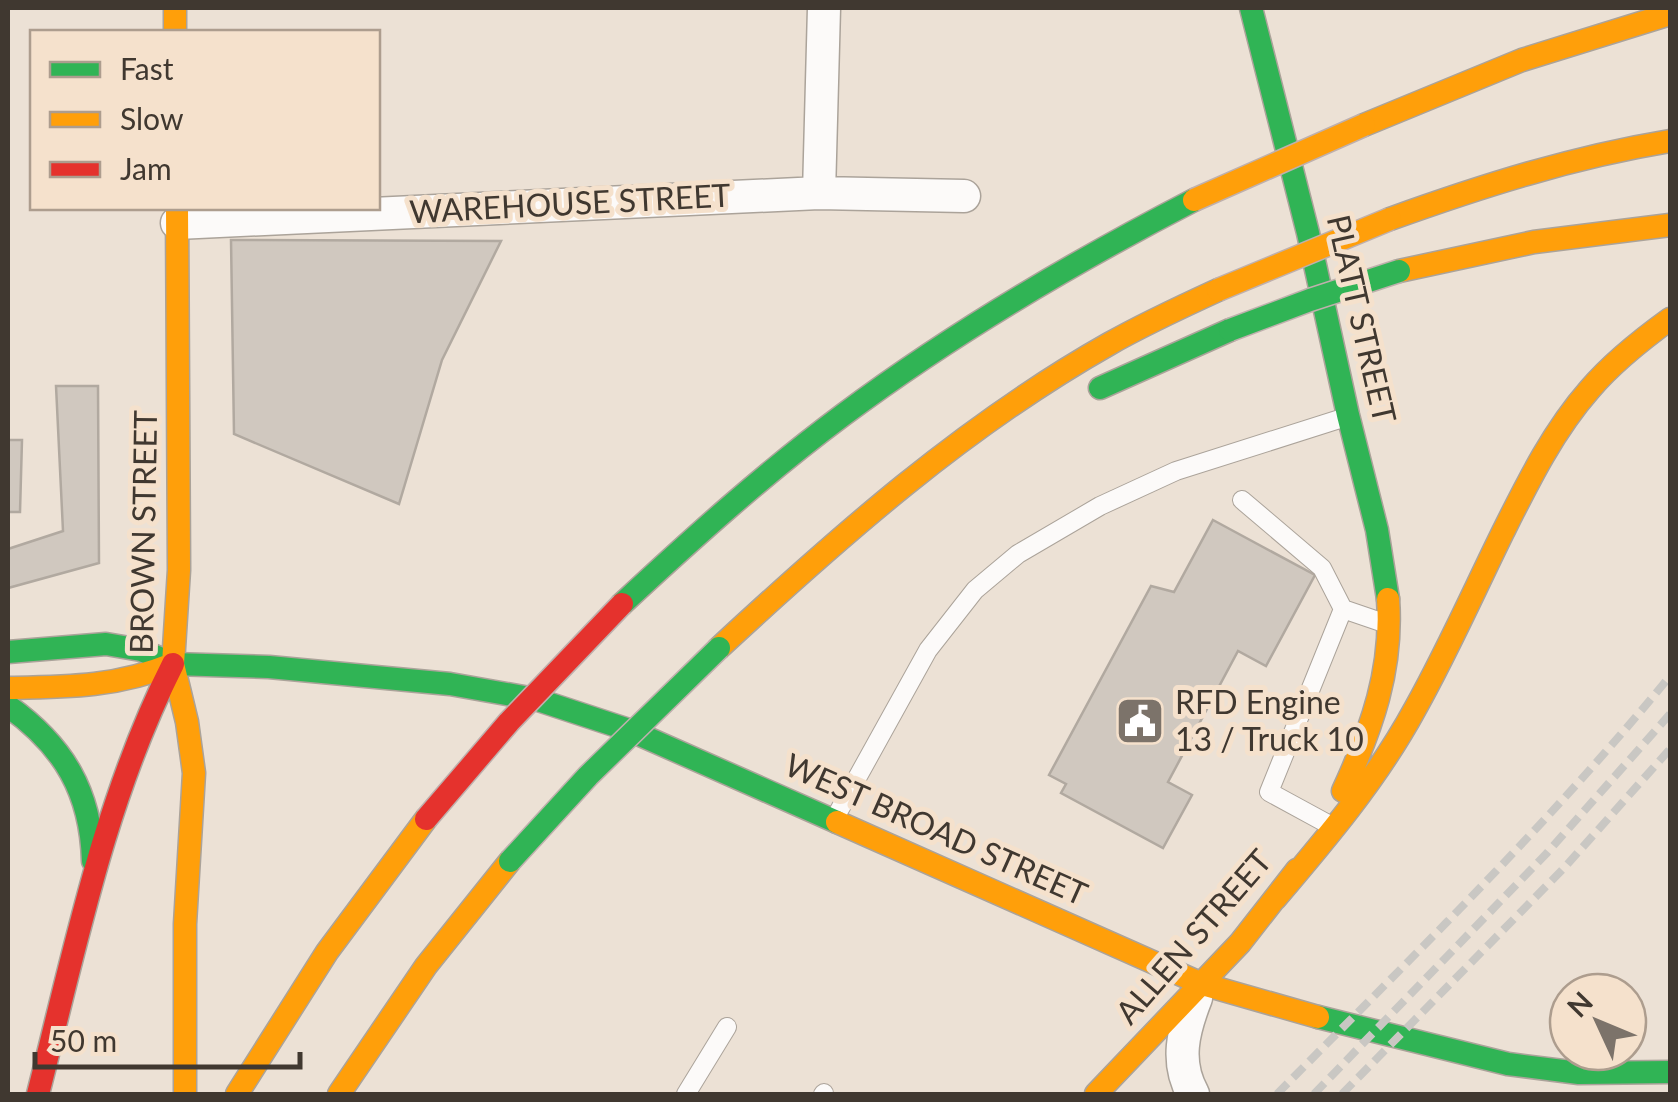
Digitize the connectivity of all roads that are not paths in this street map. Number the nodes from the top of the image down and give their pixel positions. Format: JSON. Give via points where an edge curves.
{"nodes":[{"id":1,"x":824,"y":8,"type":"edge"},
{"id":2,"x":1251,"y":8,"type":"edge"},
{"id":3,"x":1670,"y":14,"type":"edge"},
{"id":4,"x":1600,"y":60,"type":"dead end"},
{"id":5,"x":1364,"y":125,"type":"junction"},
{"id":6,"x":1670,"y":141,"type":"edge"},
{"id":7,"x":819,"y":193,"type":"junction"},
{"id":8,"x":964,"y":196,"type":"dead end"},
{"id":9,"x":380,"y":208,"type":"edge"},
{"id":10,"x":323,"y":210,"type":"edge"},
{"id":11,"x":177,"y":215,"type":"edge"},
{"id":12,"x":1670,"y":224,"type":"edge"},
{"id":13,"x":1670,"y":319,"type":"edge"},
{"id":14,"x":1078,"y":400,"type":"dead end"},
{"id":15,"x":1348,"y":417,"type":"junction"},
{"id":16,"x":980,"y":455,"type":"dead end"},
{"id":17,"x":1242,"y":500,"type":"dead end"},
{"id":18,"x":1343,"y":609,"type":"junction"},
{"id":19,"x":1389,"y":636,"type":"junction"},
{"id":20,"x":718,"y":648,"type":"junction"},
{"id":21,"x":8,"y":652,"type":"edge"},
{"id":22,"x":172,"y":664,"type":"junction"},
{"id":23,"x":8,"y":688,"type":"edge"},
{"id":24,"x":8,"y":706,"type":"edge"},
{"id":25,"x":834,"y":820,"type":"junction"},
{"id":26,"x":1326,"y":823,"type":"junction"},
{"id":27,"x":89,"y":896,"type":"junction"},
{"id":28,"x":1275,"y":900,"type":"junction"},
{"id":29,"x":1202,"y":984,"type":"junction"},
{"id":30,"x":727,"y":1027,"type":"dead end"},
{"id":31,"x":1670,"y":1072,"type":"edge"},
{"id":32,"x":1575,"y":1084,"type":"edge"},
{"id":33,"x":38,"y":1094,"type":"edge"},
{"id":34,"x":185,"y":1094,"type":"edge"},
{"id":35,"x":237,"y":1094,"type":"edge"},
{"id":36,"x":339,"y":1094,"type":"edge"},
{"id":37,"x":686,"y":1094,"type":"edge"},
{"id":38,"x":1096,"y":1094,"type":"edge"},
{"id":39,"x":1193,"y":1094,"type":"edge"}],
"edges":[{"from":1,"to":7,"type":"street"},
{"from":2,"to":15,"type":"main road","name":"PLATT STREET"},
{"from":3,"to":5,"type":"main road","via":[[1522,60]]},
{"from":4,"to":5,"type":"main road","via":[[1491,84]]},
{"from":5,"to":35,"type":"main road","bridge":true,"via":[[1194,200],[1042,283],[841,417],[692,538],[509,722],[426,819],[347,924]]},
{"from":6,"to":20,"type":"main road","bridge":true,"via":[[1540,170],[1390,219],[1108,344],[999,414],[874,509]]},
{"from":7,"to":8,"type":"street","name":"WAREHOUSE STREET"},
{"from":7,"to":9,"type":"street","name":"WAREHOUSE STREET"},
{"from":10,"to":11,"type":"street","name":"WAREHOUSE STREET"},
{"from":11,"to":22,"type":"main road","name":"BROWN STREET","via":[[179,570]]},
{"from":12,"to":14,"type":"main road","bridge":true,"via":[[1511,245],[1400,271],[1230,330]]},
{"from":13,"to":28,"type":"main road","via":[[1606,372],[1558,429],[1390,753]]},
{"from":15,"to":19,"type":"main road","name":"PLATT STREET","via":[[1387,582]]},
{"from":15,"to":25,"type":"lane","via":[[1176,472],[1018,554],[974,590],[928,650]]},
{"from":16,"to":20,"type":"main road","via":[[871,526]]},
{"from":17,"to":18,"type":"lane","via":[[1322,568]]},
{"from":18,"to":19,"type":"lane"},
{"from":18,"to":26,"type":"lane","via":[[1269,792]]},
{"from":19,"to":26,"type":"main road","name":"ALLEN STREET","via":[[1371,730]]},
{"from":20,"to":36,"type":"main road","bridge":true,"via":[[510,861],[426,966]]},
{"from":21,"to":22,"type":"main road","name":"WEST BROAD STREET","via":[[106,644]]},
{"from":22,"to":23,"type":"main road","name":"WEST BROAD STREET","via":[[115,684]]},
{"from":22,"to":25,"type":"main road","name":"WEST BROAD STREET","via":[[398,678],[534,699],[629,730]]},
{"from":22,"to":27,"type":"main road","via":[[139,734]]},
{"from":22,"to":34,"type":"main road","name":"BROWN STREET","via":[[194,773]]},
{"from":24,"to":27,"type":"main road","via":[[46,736],[86,804]]},
{"from":25,"to":29,"type":"main road","name":"WEST BROAD STREET"},
{"from":26,"to":28,"type":"main road","name":"ALLEN STREET"},
{"from":27,"to":33,"type":"main road"},
{"from":28,"to":29,"type":"main road","name":"ALLEN STREET"},
{"from":29,"to":32,"type":"main road","name":"WEST BROAD STREET"},
{"from":29,"to":38,"type":"main road","name":"ALLEN STREET"},
{"from":29,"to":39,"type":"street","via":[[1182,1042],[1183,1072]]},
{"from":30,"to":37,"type":"lane"},
{"from":31,"to":32,"type":"main road","name":"WEST BROAD STREET"}]}
